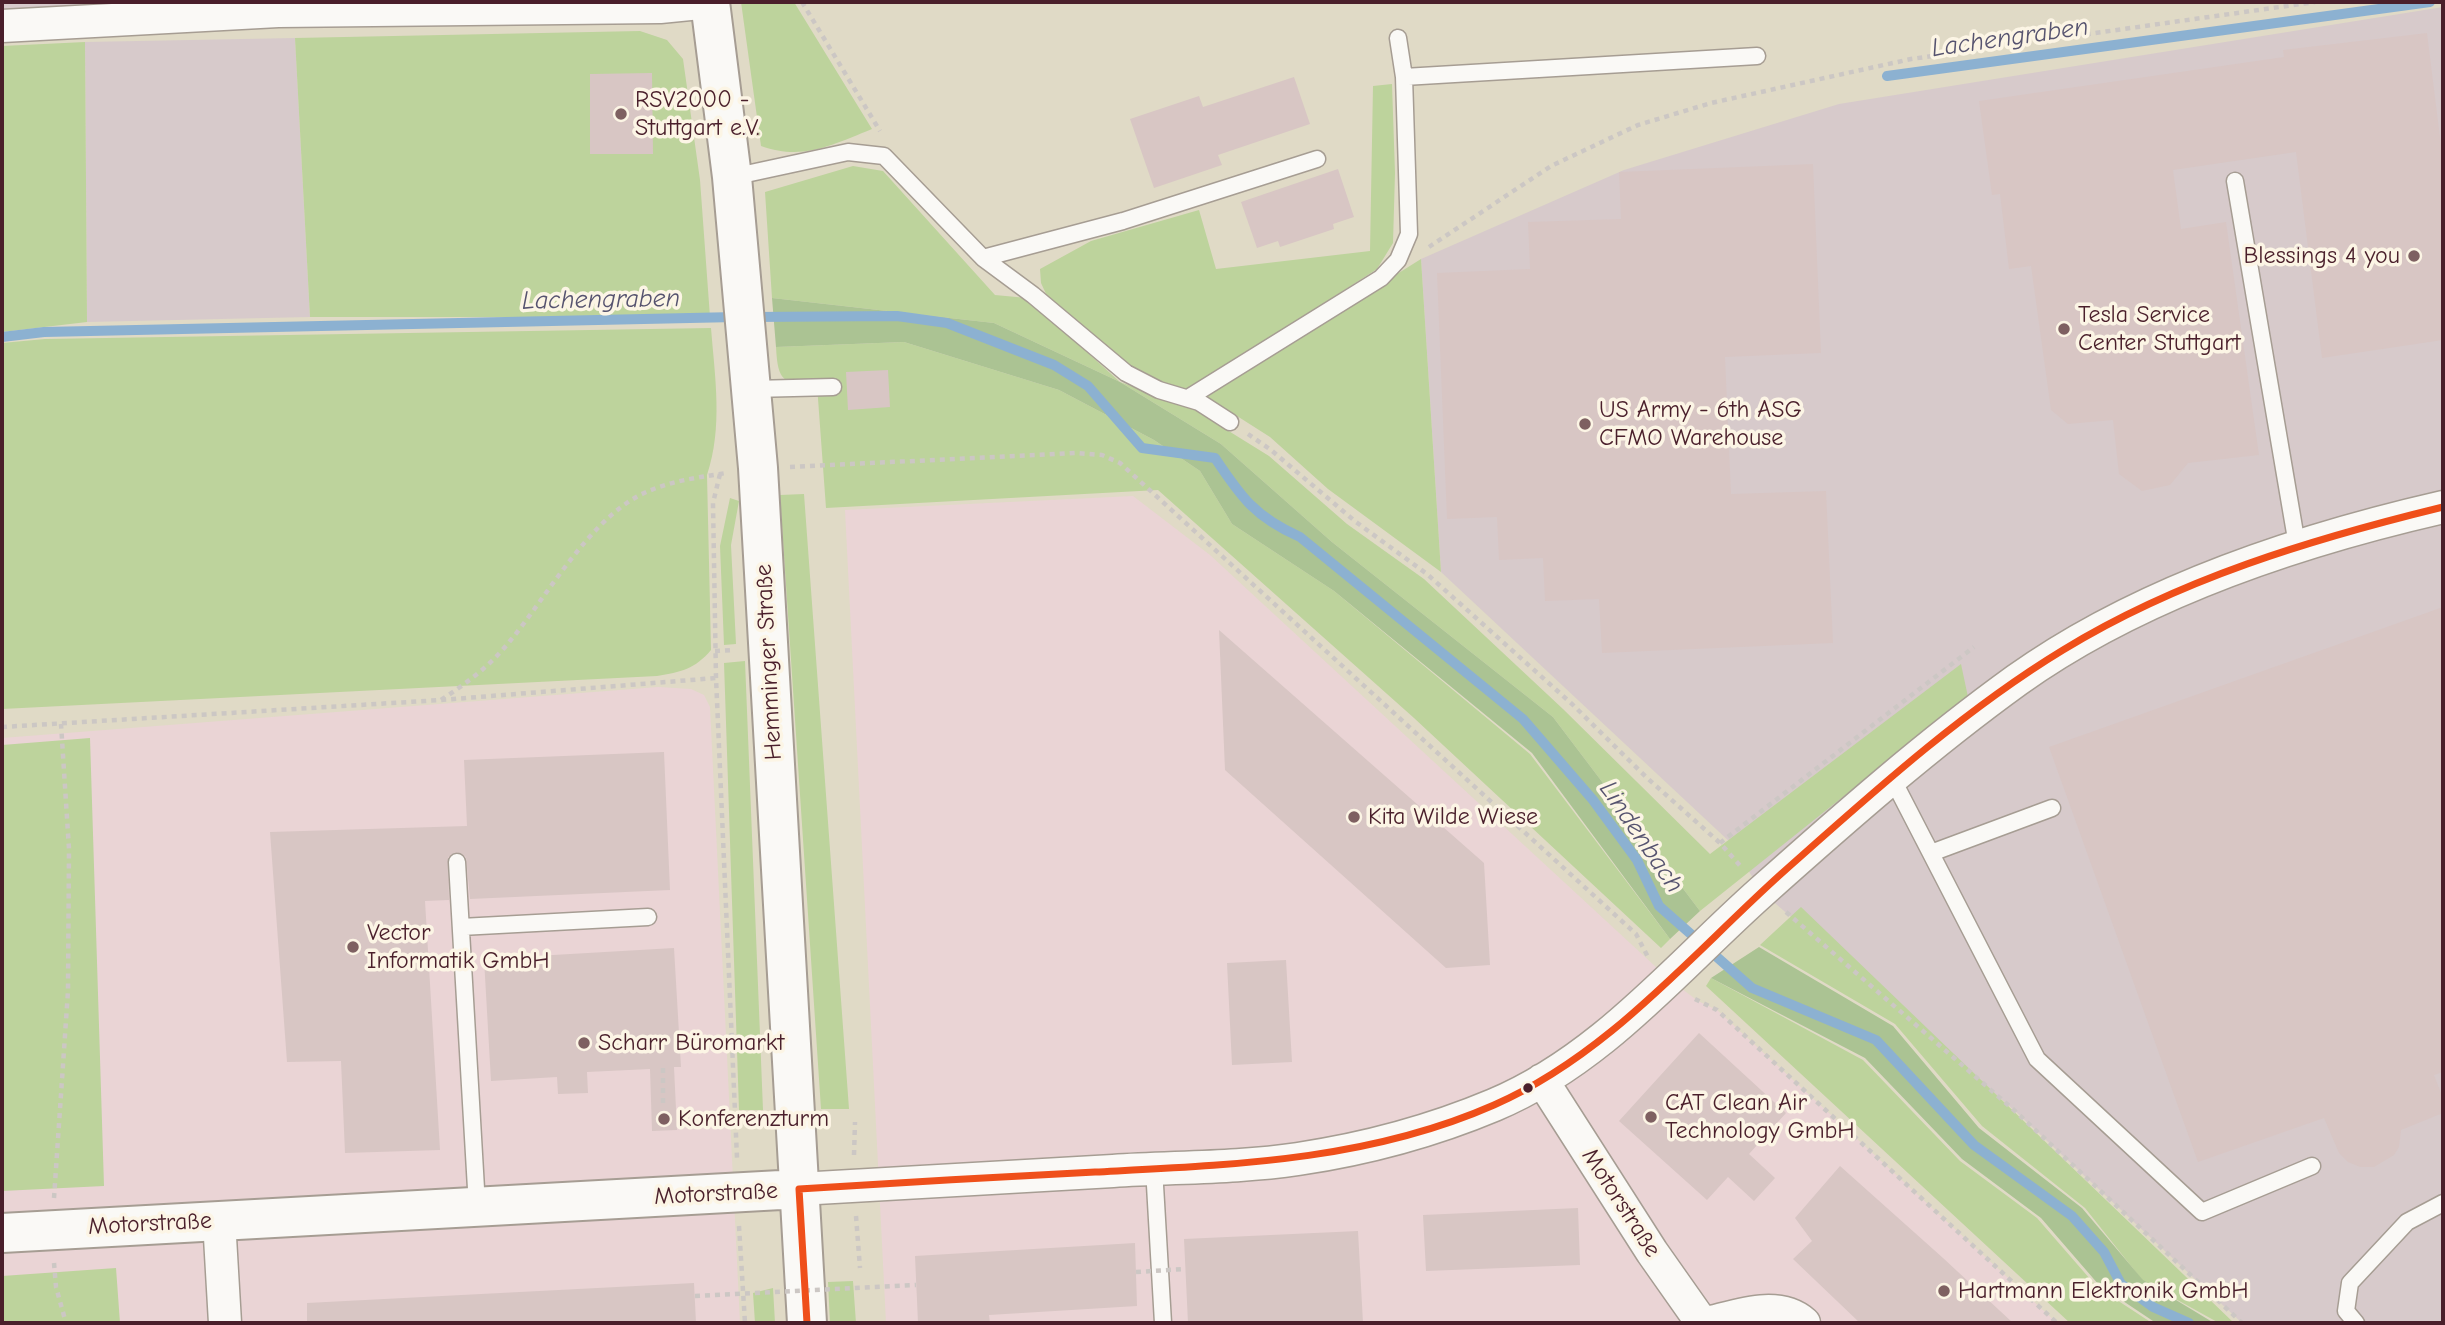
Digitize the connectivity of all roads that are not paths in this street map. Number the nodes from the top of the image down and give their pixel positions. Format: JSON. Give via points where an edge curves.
{"nodes":[{"id":1,"x":710,"y":2,"type":"edge"},
{"id":2,"x":2,"y":26,"type":"edge"},
{"id":3,"x":1398,"y":38,"type":"dead end"},
{"id":4,"x":1757,"y":56,"type":"dead end"},
{"id":5,"x":1404,"y":77,"type":"junction"},
{"id":6,"x":1317,"y":159,"type":"dead end"},
{"id":7,"x":732,"y":177,"type":"junction"},
{"id":8,"x":2235,"y":181,"type":"dead end"},
{"id":9,"x":983,"y":258,"type":"junction"},
{"id":10,"x":751,"y":374,"type":"junction"},
{"id":11,"x":834,"y":387,"type":"dead end"},
{"id":12,"x":1188,"y":398,"type":"junction"},
{"id":13,"x":1230,"y":422,"type":"dead end"},
{"id":14,"x":2443,"y":507,"type":"edge"},
{"id":15,"x":2297,"y":545,"type":"junction"},
{"id":16,"x":1892,"y":778,"type":"junction"},
{"id":17,"x":2052,"y":808,"type":"dead end"},
{"id":18,"x":1931,"y":853,"type":"junction"},
{"id":19,"x":457,"y":862,"type":"dead end"},
{"id":20,"x":648,"y":916,"type":"dead end"},
{"id":21,"x":461,"y":927,"type":"junction"},
{"id":22,"x":1542,"y":1080,"type":"junction"},
{"id":23,"x":2312,"y":1166,"type":"dead end"},
{"id":24,"x":1154,"y":1168,"type":"junction"},
{"id":25,"x":799,"y":1189,"type":"junction"},
{"id":26,"x":2443,"y":1203,"type":"edge"},
{"id":27,"x":477,"y":1206,"type":"junction"},
{"id":28,"x":219,"y":1220,"type":"junction"},
{"id":29,"x":2,"y":1233,"type":"edge"},
{"id":30,"x":225,"y":1323,"type":"edge"},
{"id":31,"x":807,"y":1323,"type":"edge"},
{"id":32,"x":1163,"y":1323,"type":"edge"},
{"id":33,"x":1705,"y":1323,"type":"edge"},
{"id":34,"x":1804,"y":1323,"type":"edge"},
{"id":35,"x":2356,"y":1323,"type":"edge"}],
"edges":[{"from":1,"to":2,"type":"street","via":[[660,7],[278,11]]},
{"from":1,"to":7,"type":"main road","name":"Hemminger Straße"},
{"from":3,"to":5,"type":"lane"},
{"from":4,"to":5,"type":"lane"},
{"from":5,"to":12,"type":"lane","via":[[1409,234],[1398,260],[1381,278]]},
{"from":6,"to":9,"type":"lane","via":[[1123,221]]},
{"from":7,"to":9,"type":"lane","via":[[848,152],[884,156]]},
{"from":7,"to":10,"type":"main road","name":"Hemminger Straße"},
{"from":8,"to":15,"type":"lane"},
{"from":9,"to":12,"type":"lane","via":[[1126,373]]},
{"from":10,"to":11,"type":"lane"},
{"from":10,"to":25,"type":"main road","name":"Hemminger Straße"},
{"from":12,"to":13,"type":"lane"},
{"from":14,"to":15,"type":"street","name":"Motorstraße"},
{"from":15,"to":16,"type":"street","name":"Motorstraße","via":[[2113,623],[2020,678]]},
{"from":16,"to":18,"type":"lane"},
{"from":16,"to":22,"type":"street","name":"Motorstraße","via":[[1583,1054]]},
{"from":17,"to":18,"type":"lane"},
{"from":18,"to":23,"type":"lane","via":[[2038,1059],[2202,1212]]},
{"from":19,"to":21,"type":"lane"},
{"from":20,"to":21,"type":"lane"},
{"from":21,"to":27,"type":"lane"},
{"from":22,"to":24,"type":"street","name":"Motorstraße","via":[[1496,1104],[1358,1149],[1294,1160]]},
{"from":22,"to":33,"type":"street","name":"Motorstraße","via":[[1652,1252]]},
{"from":24,"to":25,"type":"street","name":"Motorstraße"},
{"from":24,"to":32,"type":"lane"},
{"from":25,"to":27,"type":"main road","name":"Motorstraße"},
{"from":25,"to":31,"type":"main road","name":"Hemminger Straße"},
{"from":26,"to":35,"type":"lane","via":[[2407,1222],[2350,1283],[2346,1311]]},
{"from":27,"to":28,"type":"main road","name":"Motorstraße"},
{"from":28,"to":29,"type":"main road","name":"Motorstraße"},
{"from":28,"to":30,"type":"street"},
{"from":33,"to":34,"type":"street","name":"Motorstraße","via":[[1774,1311],[1795,1315]]}]}
